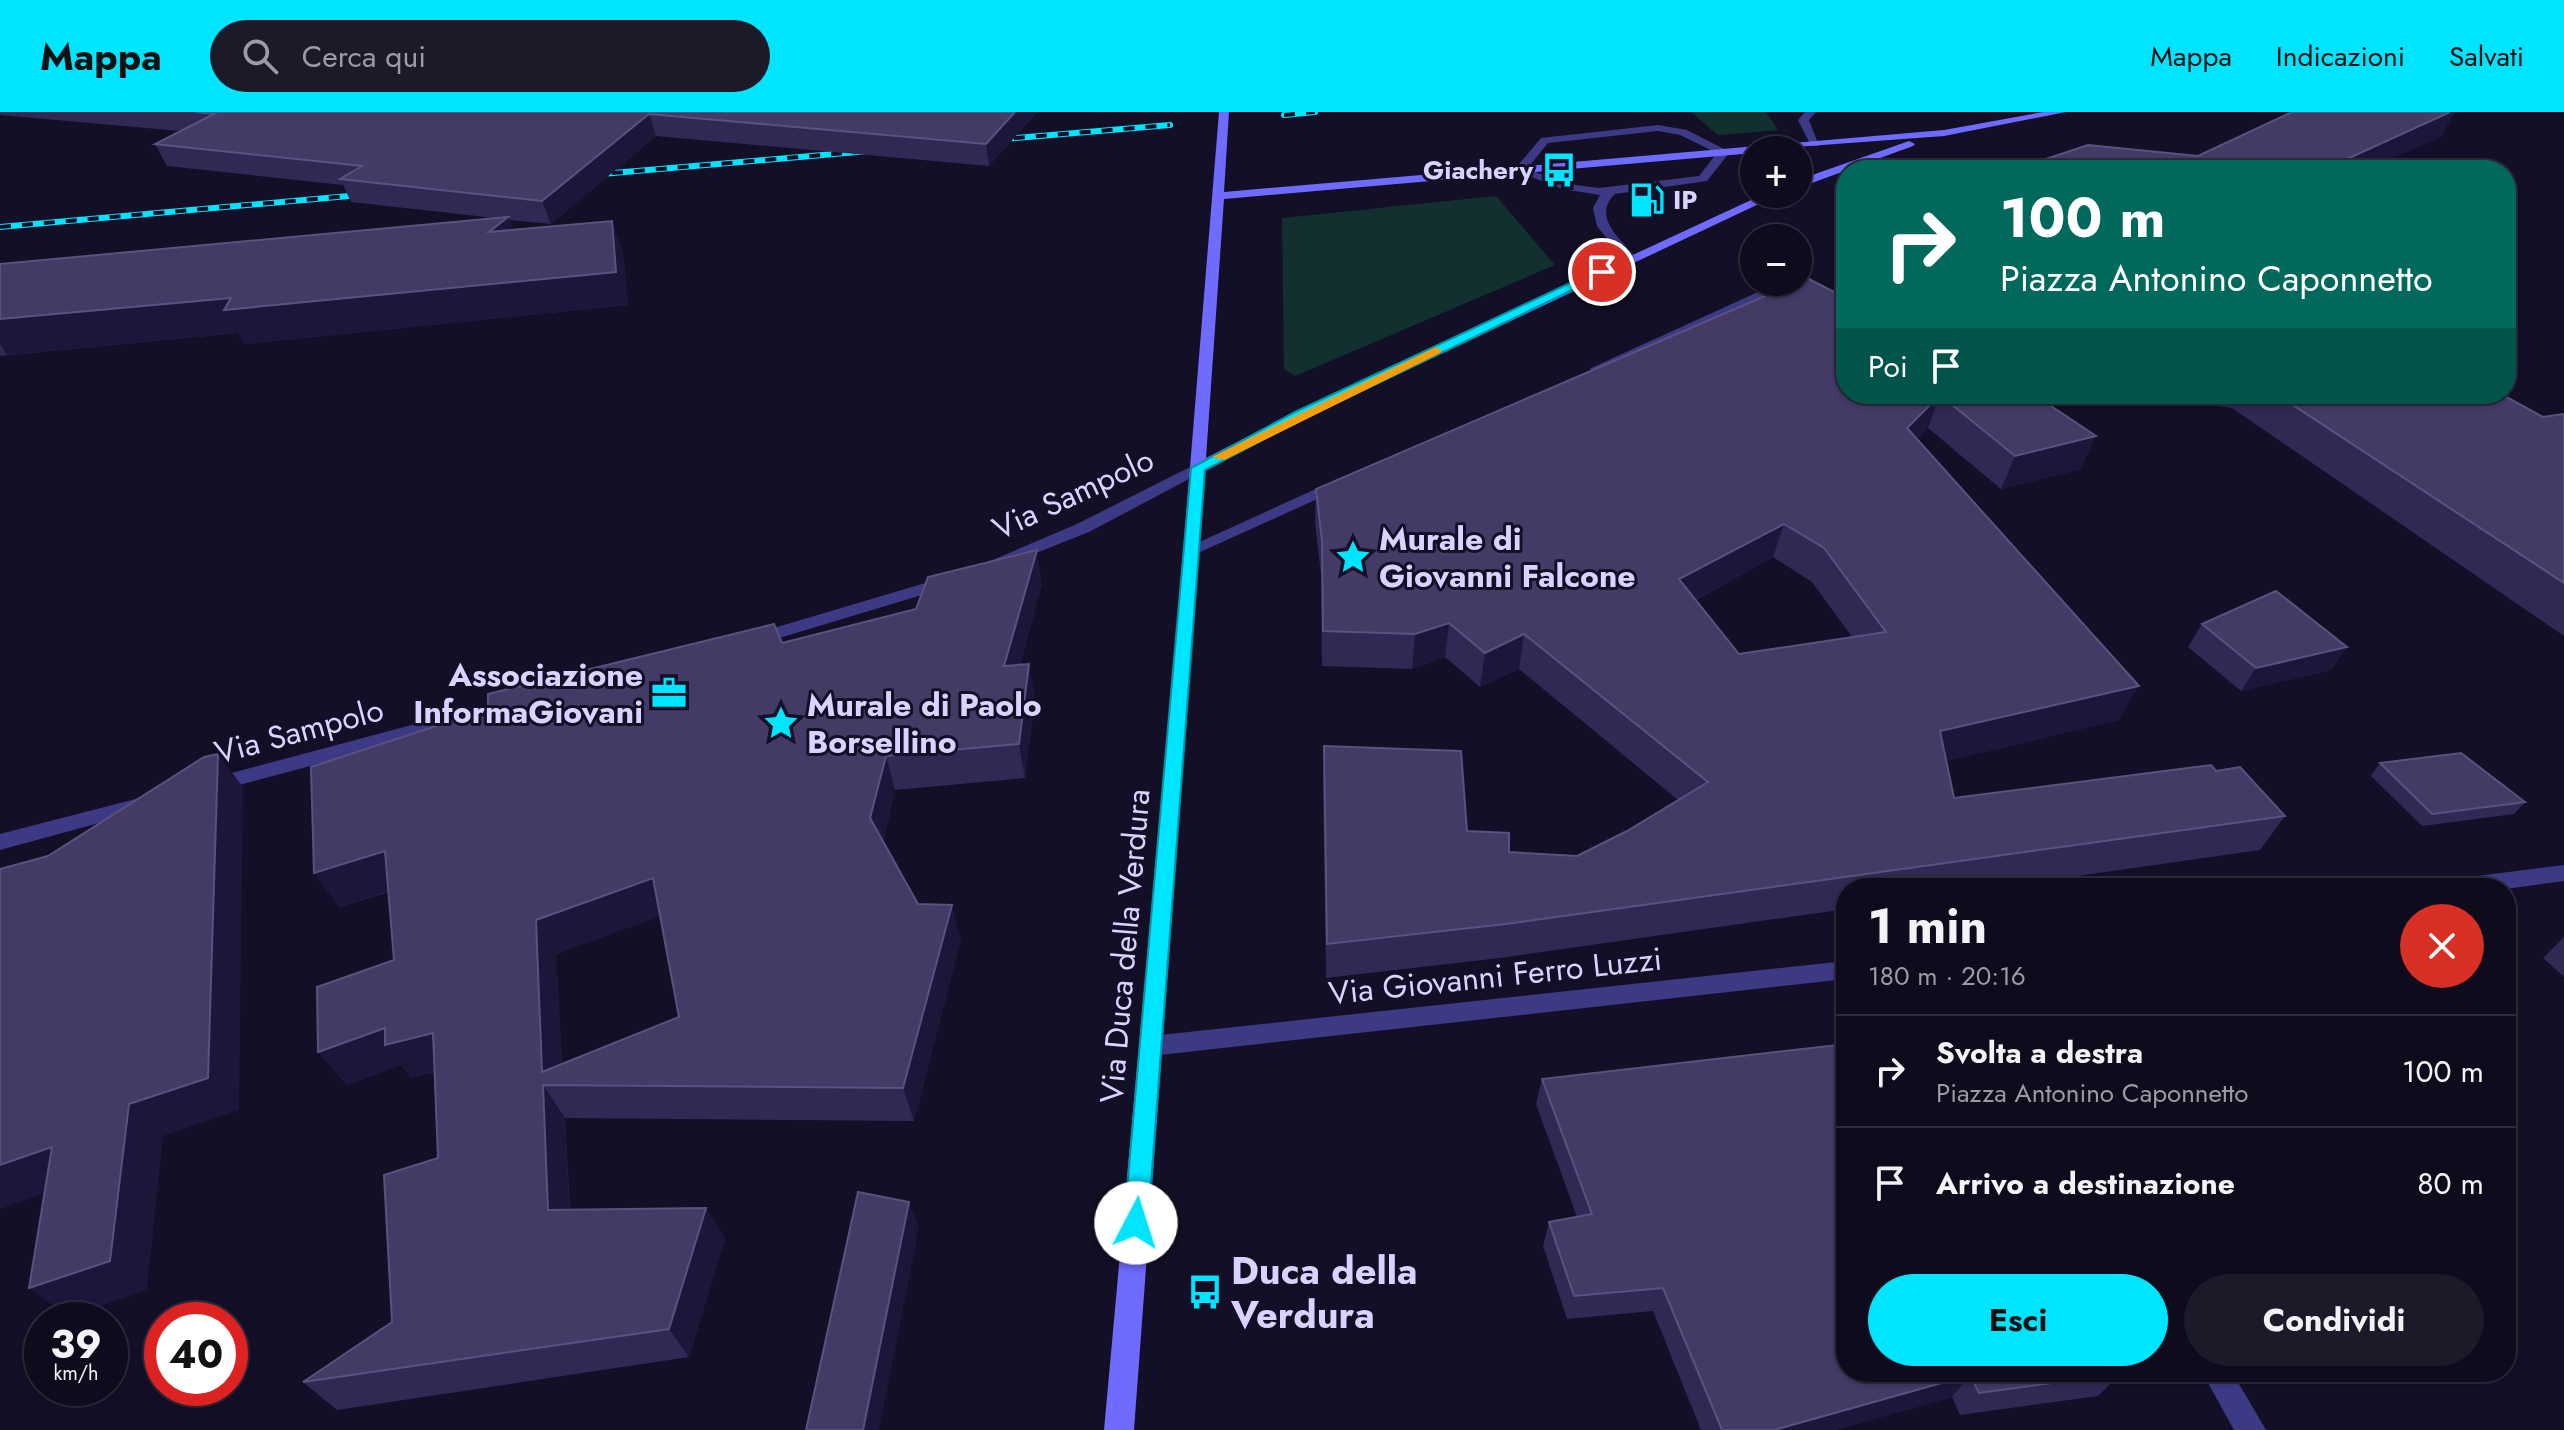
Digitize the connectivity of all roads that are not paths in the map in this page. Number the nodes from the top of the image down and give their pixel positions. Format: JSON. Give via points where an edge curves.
{"nodes":[{"id":1,"x":1224,"y":112,"type":"edge"},
{"id":2,"x":1811,"y":112,"type":"edge"},
{"id":3,"x":1977,"y":112,"type":"edge"},
{"id":4,"x":2061,"y":112,"type":"edge"},
{"id":5,"x":1944,"y":133,"type":"junction"},
{"id":6,"x":1815,"y":144,"type":"junction"},
{"id":7,"x":1724,"y":152,"type":"junction"},
{"id":8,"x":1867,"y":160,"type":"edge"},
{"id":9,"x":1520,"y":170,"type":"junction"},
{"id":10,"x":1836,"y":171,"type":"edge"},
{"id":11,"x":1812,"y":179,"type":"edge"},
{"id":12,"x":1611,"y":191,"type":"junction"},
{"id":13,"x":1219,"y":196,"type":"junction"},
{"id":14,"x":1743,"y":208,"type":"edge"},
{"id":15,"x":1630,"y":259,"type":"junction"},
{"id":16,"x":1836,"y":311,"type":"edge"},
{"id":17,"x":1583,"y":375,"type":"edge"},
{"id":18,"x":1198,"y":468,"type":"junction"},
{"id":19,"x":1352,"y":478,"type":"edge"},
{"id":20,"x":1192,"y":549,"type":"junction"},
{"id":21,"x":730,"y":647,"type":"edge"},
{"id":22,"x":490,"y":711,"type":"edge"},
{"id":23,"x":191,"y":791,"type":"edge"},
{"id":24,"x":162,"y":799,"type":"edge"},
{"id":25,"x":0,"y":842,"type":"edge"},
{"id":26,"x":2564,"y":873,"type":"edge"},
{"id":27,"x":2516,"y":879,"type":"edge"},
{"id":28,"x":1836,"y":971,"type":"edge"},
{"id":29,"x":1151,"y":1046,"type":"junction"},
{"id":30,"x":2222,"y":1382,"type":"edge"},
{"id":31,"x":1119,"y":1430,"type":"edge"},
{"id":32,"x":2251,"y":1430,"type":"edge"}],
"edges":[{"from":1,"to":13,"type":"street","name":"Via Duca della Verdura"},
{"from":2,"to":6,"type":"street","via":[[1803,120]]},
{"from":3,"to":5,"type":"street"},
{"from":4,"to":5,"type":"street"},
{"from":5,"to":6,"type":"street"},
{"from":5,"to":8,"type":"street"},
{"from":6,"to":7,"type":"street"},
{"from":7,"to":9,"type":"street"},
{"from":7,"to":9,"type":"street","via":[[1683,132],[1631,130],[1545,140]]},
{"from":7,"to":12,"type":"street","via":[[1703,179]]},
{"from":9,"to":12,"type":"street","via":[[1581,190]]},
{"from":9,"to":13,"type":"street"},
{"from":10,"to":11,"type":"street"},
{"from":12,"to":15,"type":"street","via":[[1597,212]]},
{"from":13,"to":18,"type":"street","name":"Via Duca della Verdura"},
{"from":14,"to":15,"type":"street"},
{"from":15,"to":18,"type":"street"},
{"from":16,"to":17,"type":"street","via":[[1786,284]]},
{"from":18,"to":20,"type":"street","name":"Via Duca della Verdura"},
{"from":18,"to":21,"type":"street","name":"Via Sampolo","via":[[1083,528],[930,589]]},
{"from":19,"to":20,"type":"street"},
{"from":20,"to":29,"type":"street","name":"Via Duca della Verdura"},
{"from":22,"to":23,"type":"street","name":"Via Sampolo"},
{"from":24,"to":25,"type":"street"},
{"from":26,"to":27,"type":"street"},
{"from":28,"to":29,"type":"street","name":"Via Giovanni Ferro Luzzi"},
{"from":29,"to":31,"type":"street","name":"Via Duca della Verdura"},
{"from":30,"to":32,"type":"street"}]}
